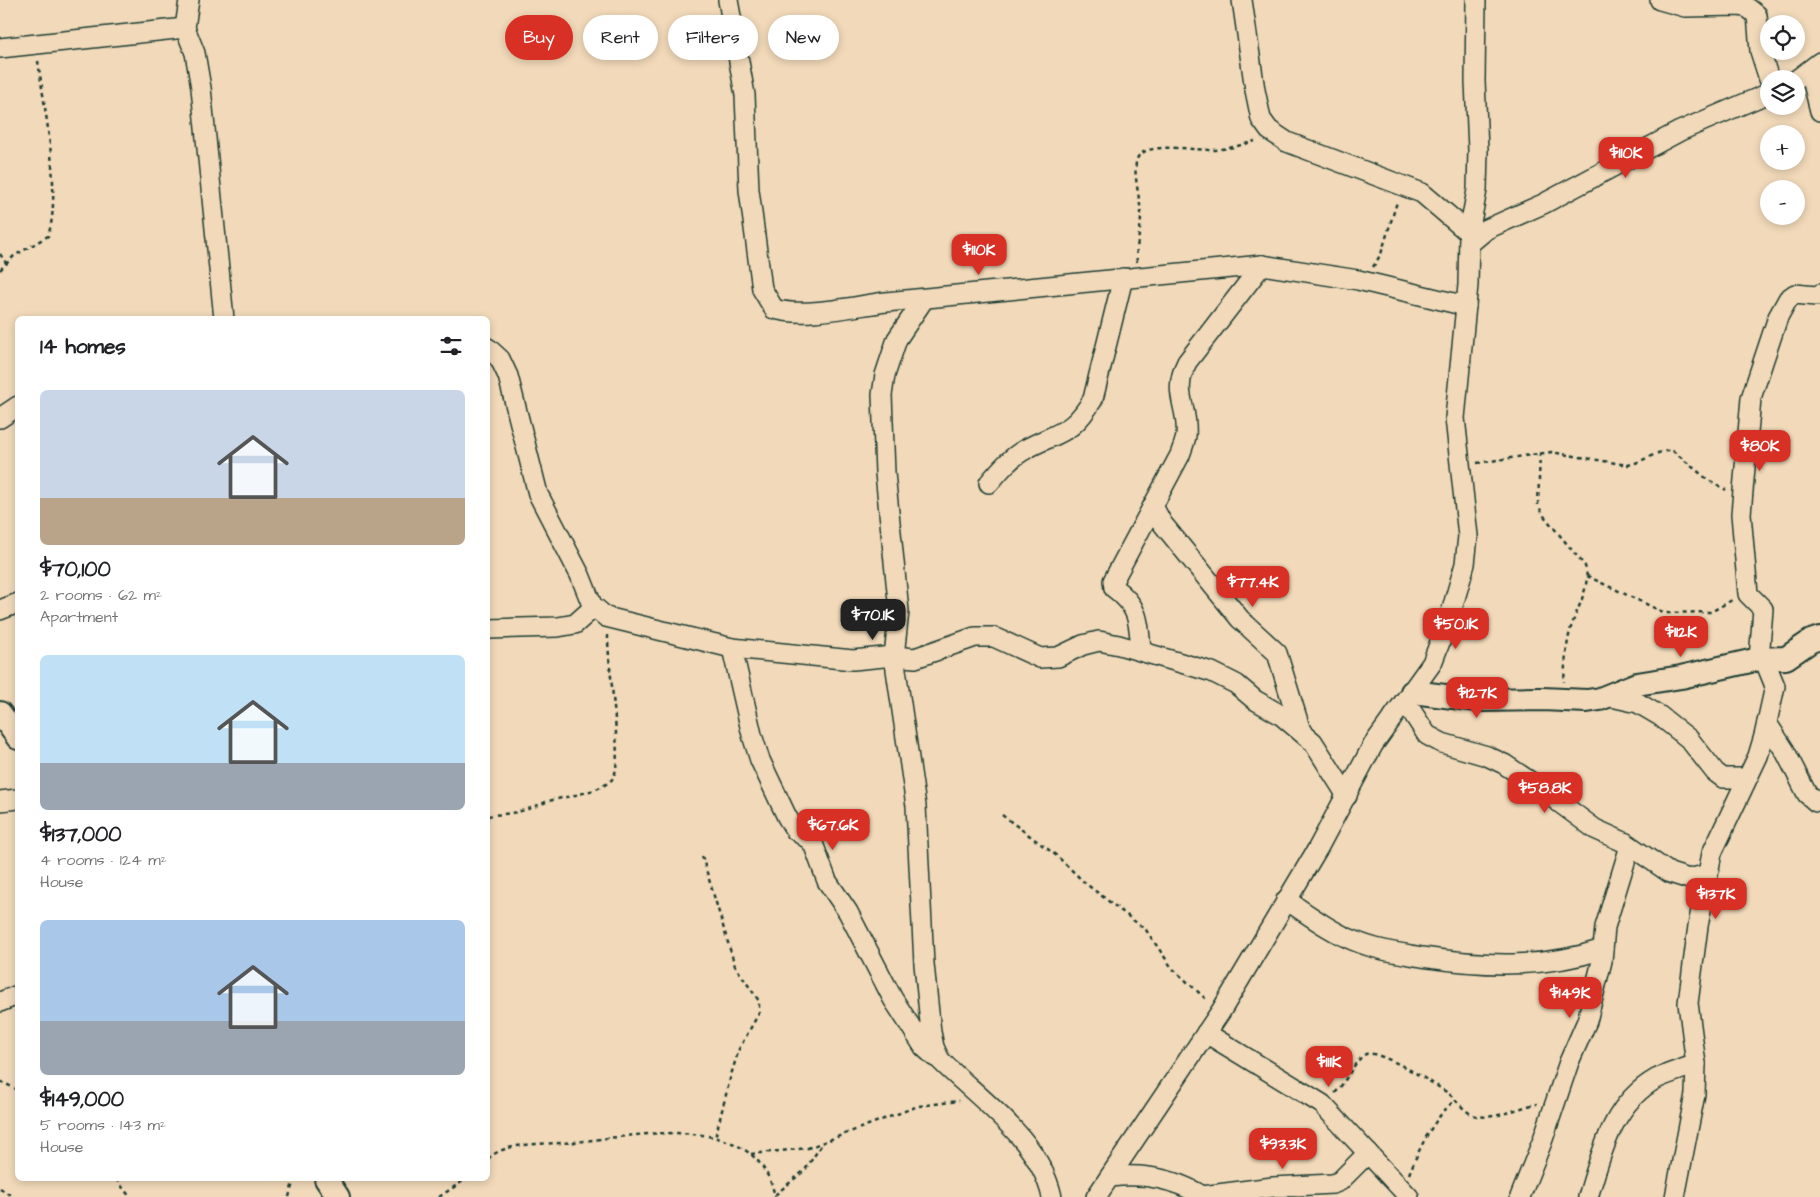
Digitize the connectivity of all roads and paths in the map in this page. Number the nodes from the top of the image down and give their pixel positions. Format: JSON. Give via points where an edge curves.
{"nodes":[{"id":1,"x":189,"y":0,"type":"edge"},
{"id":2,"x":728,"y":0,"type":"edge"},
{"id":3,"x":1242,"y":0,"type":"edge"},
{"id":4,"x":1476,"y":0,"type":"edge"},
{"id":5,"x":1660,"y":0,"type":"edge"},
{"id":6,"x":185,"y":28,"type":"junction"},
{"id":7,"x":36,"y":45,"type":"junction"},
{"id":8,"x":0,"y":48,"type":"edge"},
{"id":9,"x":1765,"y":70,"type":"edge"},
{"id":10,"x":1809,"y":71,"type":"edge"},
{"id":11,"x":1760,"y":97,"type":"edge"},
{"id":12,"x":1820,"y":111,"type":"edge"},
{"id":13,"x":1276,"y":137,"type":"junction"},
{"id":14,"x":1403,"y":184,"type":"junction"},
{"id":15,"x":1469,"y":238,"type":"junction"},
{"id":16,"x":0,"y":254,"type":"edge"},
{"id":17,"x":6,"y":263,"type":"junction"},
{"id":18,"x":1262,"y":265,"type":"junction"},
{"id":19,"x":0,"y":270,"type":"edge"},
{"id":20,"x":1145,"y":275,"type":"junction"},
{"id":21,"x":1123,"y":278,"type":"junction"},
{"id":22,"x":1358,"y":280,"type":"junction"},
{"id":23,"x":1820,"y":294,"type":"edge"},
{"id":24,"x":924,"y":299,"type":"junction"},
{"id":25,"x":1466,"y":306,"type":"junction"},
{"id":26,"x":224,"y":316,"type":"edge"},
{"id":27,"x":490,"y":350,"type":"edge"},
{"id":28,"x":15,"y":408,"type":"edge"},
{"id":29,"x":0,"y":418,"type":"edge"},
{"id":30,"x":1540,"y":453,"type":"junction"},
{"id":31,"x":1459,"y":457,"type":"junction"},
{"id":32,"x":989,"y":483,"type":"dead end"},
{"id":33,"x":1742,"y":499,"type":"junction"},
{"id":34,"x":1153,"y":506,"type":"junction"},
{"id":35,"x":1587,"y":576,"type":"junction"},
{"id":36,"x":1749,"y":597,"type":"junction"},
{"id":37,"x":15,"y":604,"type":"edge"},
{"id":38,"x":0,"y":610,"type":"edge"},
{"id":39,"x":601,"y":613,"type":"junction"},
{"id":40,"x":490,"y":629,"type":"edge"},
{"id":41,"x":1820,"y":638,"type":"edge"},
{"id":42,"x":732,"y":648,"type":"junction"},
{"id":43,"x":1141,"y":651,"type":"junction"},
{"id":44,"x":894,"y":656,"type":"junction"},
{"id":45,"x":1761,"y":659,"type":"junction"},
{"id":46,"x":1607,"y":696,"type":"junction"},
{"id":47,"x":1409,"y":697,"type":"junction"},
{"id":48,"x":1562,"y":701,"type":"junction"},
{"id":49,"x":0,"y":713,"type":"edge"},
{"id":50,"x":1767,"y":723,"type":"junction"},
{"id":51,"x":1301,"y":731,"type":"junction"},
{"id":52,"x":15,"y":734,"type":"edge"},
{"id":53,"x":1746,"y":778,"type":"junction"},
{"id":54,"x":1347,"y":796,"type":"junction"},
{"id":55,"x":15,"y":799,"type":"edge"},
{"id":56,"x":0,"y":801,"type":"edge"},
{"id":57,"x":1820,"y":802,"type":"edge"},
{"id":58,"x":1002,"y":815,"type":"dead end"},
{"id":59,"x":490,"y":816,"type":"edge"},
{"id":60,"x":1630,"y":846,"type":"junction"},
{"id":61,"x":702,"y":856,"type":"dead end"},
{"id":62,"x":1708,"y":874,"type":"junction"},
{"id":63,"x":1286,"y":900,"type":"junction"},
{"id":64,"x":1603,"y":949,"type":"junction"},
{"id":65,"x":15,"y":996,"type":"edge"},
{"id":66,"x":0,"y":1002,"type":"edge"},
{"id":67,"x":1221,"y":1011,"type":"junction"},
{"id":68,"x":1206,"y":1034,"type":"junction"},
{"id":69,"x":940,"y":1060,"type":"junction"},
{"id":70,"x":1696,"y":1064,"type":"junction"},
{"id":71,"x":0,"y":1081,"type":"edge"},
{"id":72,"x":15,"y":1088,"type":"edge"},
{"id":73,"x":983,"y":1100,"type":"junction"},
{"id":74,"x":1455,"y":1100,"type":"junction"},
{"id":75,"x":1322,"y":1104,"type":"junction"},
{"id":76,"x":1556,"y":1104,"type":"junction"},
{"id":77,"x":715,"y":1138,"type":"junction"},
{"id":78,"x":823,"y":1142,"type":"junction"},
{"id":79,"x":1368,"y":1152,"type":"junction"},
{"id":80,"x":749,"y":1154,"type":"junction"},
{"id":81,"x":490,"y":1157,"type":"edge"},
{"id":82,"x":1110,"y":1176,"type":"junction"},
{"id":83,"x":118,"y":1181,"type":"edge"},
{"id":84,"x":293,"y":1181,"type":"edge"},
{"id":85,"x":327,"y":1181,"type":"edge"},
{"id":86,"x":463,"y":1181,"type":"edge"},
{"id":87,"x":0,"y":1188,"type":"edge"},
{"id":88,"x":1406,"y":1194,"type":"edge"},
{"id":89,"x":775,"y":1196,"type":"edge"},
{"id":90,"x":1203,"y":1196,"type":"edge"},
{"id":91,"x":13,"y":1197,"type":"edge"},
{"id":92,"x":130,"y":1197,"type":"edge"},
{"id":93,"x":288,"y":1197,"type":"edge"},
{"id":94,"x":338,"y":1197,"type":"edge"},
{"id":95,"x":439,"y":1197,"type":"edge"},
{"id":96,"x":1052,"y":1197,"type":"edge"},
{"id":97,"x":1096,"y":1197,"type":"edge"},
{"id":98,"x":1520,"y":1197,"type":"edge"},
{"id":99,"x":1588,"y":1197,"type":"edge"},
{"id":100,"x":1675,"y":1197,"type":"edge"}],
"edges":[{"from":1,"to":6,"type":"street"},
{"from":2,"to":24,"type":"street","via":[[745,95],[752,218],[762,289],[767,302],[774,309],[787,313]]},
{"from":3,"to":13,"type":"street","via":[[1262,119]]},
{"from":4,"to":15,"type":"street","via":[[1478,167]]},
{"from":5,"to":9,"type":"street","via":[[1685,7],[1740,6],[1753,10],[1757,15]]},
{"from":6,"to":7,"type":"street"},
{"from":6,"to":26,"type":"street","via":[[195,53],[201,88]]},
{"from":7,"to":8,"type":"street"},
{"from":7,"to":17,"type":"path","via":[[49,144],[51,228],[48,236]]},
{"from":10,"to":12,"type":"street"},
{"from":11,"to":15,"type":"street","via":[[1680,131],[1544,204]]},
{"from":13,"to":14,"type":"street"},
{"from":13,"to":20,"type":"path","via":[[1224,149],[1160,148],[1142,153],[1136,169],[1141,217],[1136,253],[1138,266]]},
{"from":14,"to":15,"type":"street","via":[[1422,193]]},
{"from":14,"to":22,"type":"path","via":[[1381,254]]},
{"from":15,"to":25,"type":"street"},
{"from":16,"to":17,"type":"path"},
{"from":17,"to":19,"type":"path"},
{"from":18,"to":20,"type":"street"},
{"from":18,"to":22,"type":"street"},
{"from":18,"to":34,"type":"street","via":[[1181,374],[1180,393],[1186,437]]},
{"from":20,"to":21,"type":"street"},
{"from":21,"to":24,"type":"street"},
{"from":21,"to":32,"type":"street","via":[[1093,399],[1083,417],[1068,430],[1013,457]]},
{"from":22,"to":25,"type":"street"},
{"from":23,"to":33,"type":"street","via":[[1791,296],[1778,317],[1751,398]]},
{"from":24,"to":44,"type":"street","via":[[897,339],[882,395],[899,611]]},
{"from":25,"to":31,"type":"street","via":[[1455,418]]},
{"from":27,"to":39,"type":"street","via":[[500,359],[508,376],[538,494]]},
{"from":28,"to":29,"type":"street"},
{"from":30,"to":31,"type":"path","via":[[1478,463]]},
{"from":30,"to":33,"type":"path","via":[[1566,454],[1627,465],[1667,450],[1673,451],[1707,479]]},
{"from":30,"to":35,"type":"path","via":[[1538,505],[1585,566]]},
{"from":31,"to":47,"type":"street","via":[[1468,536],[1465,564],[1432,663]]},
{"from":33,"to":36,"type":"street","via":[[1744,566]]},
{"from":34,"to":43,"type":"street","via":[[1113,581],[1114,588],[1135,609]]},
{"from":34,"to":51,"type":"street","via":[[1162,523],[1240,620],[1277,653]]},
{"from":35,"to":36,"type":"path","via":[[1665,613],[1711,612],[1732,599],[1744,601]]},
{"from":35,"to":48,"type":"path","via":[[1578,612],[1570,628]]},
{"from":36,"to":45,"type":"street","via":[[1763,609]]},
{"from":37,"to":38,"type":"street"},
{"from":39,"to":40,"type":"street","via":[[558,628]]},
{"from":39,"to":42,"type":"street"},
{"from":39,"to":59,"type":"path","via":[[617,759],[614,778],[603,786],[521,812]]},
{"from":41,"to":45,"type":"street","via":[[1800,648],[1791,657]]},
{"from":42,"to":44,"type":"street","via":[[853,660]]},
{"from":42,"to":69,"type":"street","via":[[760,760],[787,817],[795,830],[814,846],[827,881],[859,931],[892,999],[924,1047]]},
{"from":43,"to":44,"type":"street","via":[[1099,641],[1058,657],[1040,658],[994,637],[975,637],[914,658]]},
{"from":43,"to":51,"type":"street","via":[[1212,672],[1236,684]]},
{"from":44,"to":69,"type":"street","via":[[916,806],[931,1032]]},
{"from":45,"to":46,"type":"street","via":[[1637,684]]},
{"from":45,"to":50,"type":"street","via":[[1775,686]]},
{"from":46,"to":48,"type":"street","via":[[1587,701]]},
{"from":46,"to":53,"type":"street","via":[[1638,703],[1660,716],[1689,738],[1723,778]]},
{"from":47,"to":48,"type":"street"},
{"from":47,"to":54,"type":"street","via":[[1373,745]]},
{"from":47,"to":60,"type":"street","via":[[1428,735],[1504,764],[1595,829]]},
{"from":49,"to":52,"type":"street"},
{"from":50,"to":53,"type":"street","via":[[1761,749]]},
{"from":50,"to":57,"type":"street","via":[[1807,794]]},
{"from":51,"to":54,"type":"street","via":[[1312,742]]},
{"from":53,"to":62,"type":"street","via":[[1712,853]]},
{"from":54,"to":63,"type":"street"},
{"from":55,"to":56,"type":"street"},
{"from":58,"to":67,"type":"path","via":[[1146,930],[1172,968]]},
{"from":60,"to":62,"type":"street","via":[[1678,877],[1689,879]]},
{"from":60,"to":64,"type":"street","via":[[1604,927]]},
{"from":61,"to":77,"type":"path","via":[[736,966],[759,1001],[760,1013],[739,1050]]},
{"from":62,"to":70,"type":"street","via":[[1688,993]]},
{"from":63,"to":64,"type":"street","via":[[1354,941],[1386,951],[1424,957],[1477,965],[1524,964],[1576,957]]},
{"from":63,"to":67,"type":"street"},
{"from":64,"to":76,"type":"street","via":[[1587,1021],[1569,1062]]},
{"from":65,"to":66,"type":"street"},
{"from":67,"to":68,"type":"street"},
{"from":68,"to":75,"type":"street"},
{"from":68,"to":82,"type":"street"},
{"from":69,"to":73,"type":"street"},
{"from":70,"to":99,"type":"street","via":[[1657,1079],[1622,1108],[1611,1128]]},
{"from":70,"to":100,"type":"street","via":[[1695,1094]]},
{"from":71,"to":72,"type":"path"},
{"from":73,"to":78,"type":"path","via":[[918,1106]]},
{"from":73,"to":96,"type":"street","via":[[1018,1135],[1037,1161]]},
{"from":74,"to":75,"type":"path","via":[[1399,1065],[1368,1053],[1360,1058],[1338,1090]]},
{"from":74,"to":76,"type":"path","via":[[1468,1112],[1484,1117],[1529,1105]]},
{"from":74,"to":88,"type":"path","via":[[1433,1124],[1412,1166]]},
{"from":75,"to":79,"type":"street"},
{"from":76,"to":98,"type":"street"},
{"from":77,"to":80,"type":"path"},
{"from":77,"to":81,"type":"path","via":[[695,1133],[639,1133],[507,1148]]},
{"from":78,"to":80,"type":"path","via":[[795,1151]]},
{"from":78,"to":89,"type":"path","via":[[805,1170]]},
{"from":79,"to":88,"type":"street"},
{"from":79,"to":90,"type":"street","via":[[1334,1184],[1273,1187]]},
{"from":80,"to":89,"type":"path","via":[[765,1167]]},
{"from":82,"to":90,"type":"street","via":[[1153,1176],[1180,1184]]},
{"from":82,"to":97,"type":"street"},
{"from":83,"to":92,"type":"path"},
{"from":84,"to":93,"type":"path"},
{"from":85,"to":94,"type":"street"},
{"from":86,"to":95,"type":"path"},
{"from":87,"to":91,"type":"path"}]}
